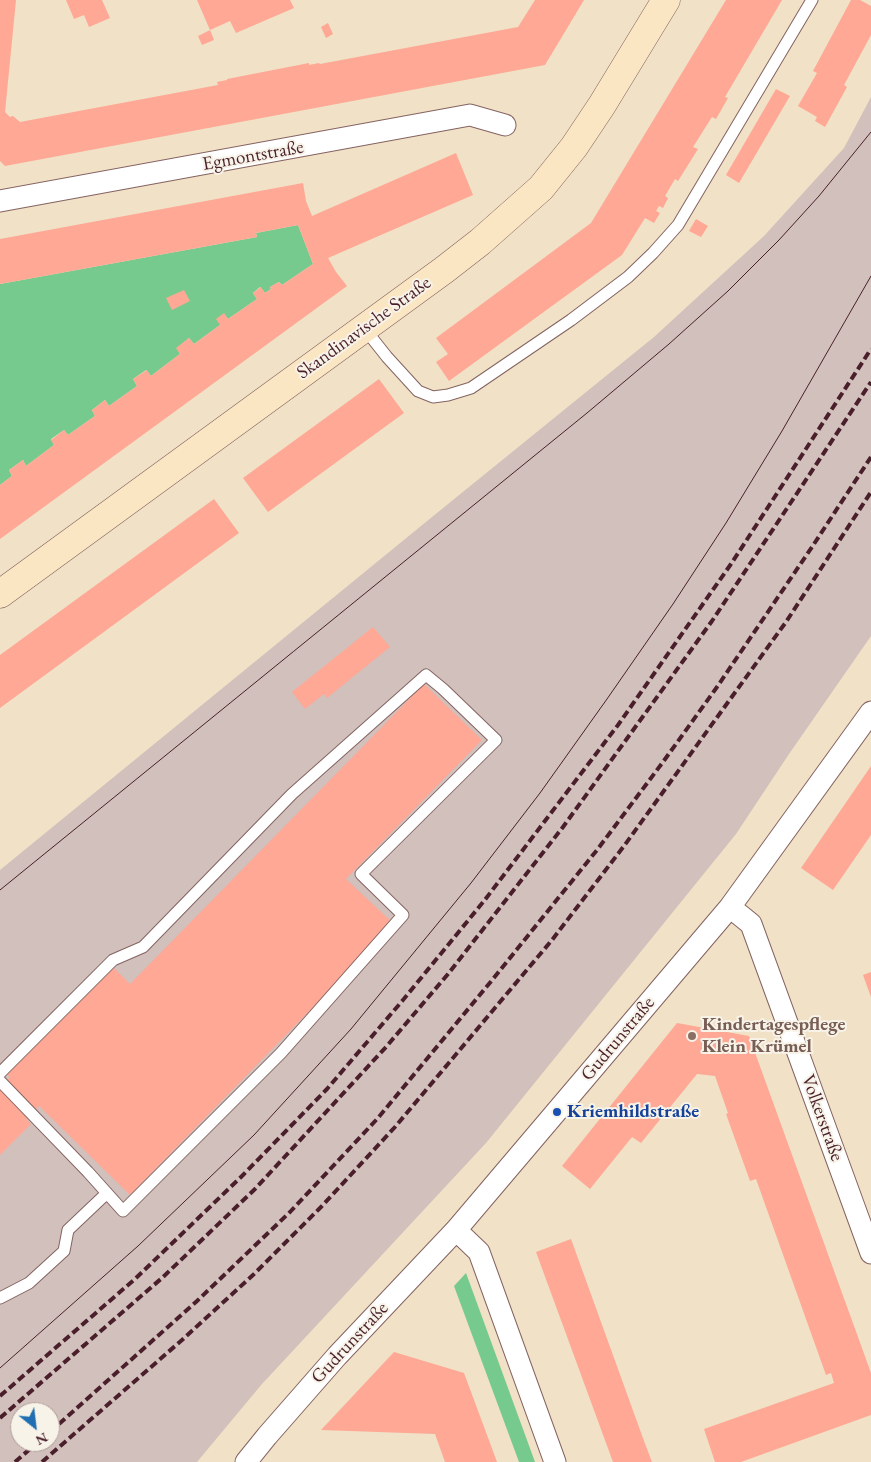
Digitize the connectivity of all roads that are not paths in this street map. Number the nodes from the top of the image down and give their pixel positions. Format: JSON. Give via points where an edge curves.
{"nodes":[{"id":1,"x":666,"y":0,"type":"edge"},
{"id":2,"x":812,"y":0,"type":"edge"},
{"id":3,"x":505,"y":125,"type":"dead end"},
{"id":4,"x":0,"y":201,"type":"edge"},
{"id":5,"x":364,"y":328,"type":"junction"},
{"id":6,"x":0,"y":594,"type":"edge"},
{"id":7,"x":871,"y":712,"type":"edge"},
{"id":8,"x":730,"y":907,"type":"junction"},
{"id":9,"x":0,"y":1073,"type":"edge"},
{"id":10,"x":0,"y":1081,"type":"edge"},
{"id":11,"x":107,"y":1193,"type":"junction"},
{"id":12,"x":456,"y":1230,"type":"junction"},
{"id":13,"x":871,"y":1253,"type":"edge"},
{"id":14,"x":0,"y":1298,"type":"edge"},
{"id":15,"x":246,"y":1462,"type":"edge"},
{"id":16,"x":554,"y":1462,"type":"edge"}],
"edges":[{"from":1,"to":5,"type":"street","name":"Skandinavische Straße","via":[[579,140],[541,188],[480,242]]},
{"from":2,"to":5,"type":"lane","via":[[678,225],[628,277],[571,320],[471,388],[433,397],[418,391]]},
{"from":3,"to":4,"type":"street","name":"Egmontstraße","via":[[470,115]]},
{"from":5,"to":6,"type":"street","name":"Skandinavische Straße"},
{"from":7,"to":8,"type":"street","name":"Gudrunstraße"},
{"from":8,"to":12,"type":"street","name":"Gudrunstraße"},
{"from":8,"to":13,"type":"street","name":"Volkerstraße","via":[[751,924]]},
{"from":9,"to":11,"type":"lane","via":[[113,960],[143,947],[292,794],[426,675],[496,740],[361,874],[403,916],[282,1053],[123,1211]]},
{"from":10,"to":11,"type":"lane"},
{"from":11,"to":14,"type":"lane","via":[[68,1230],[64,1251],[29,1284]]},
{"from":12,"to":15,"type":"street","name":"Gudrunstraße","via":[[336,1356]]},
{"from":12,"to":16,"type":"street","via":[[479,1252]]}]}
